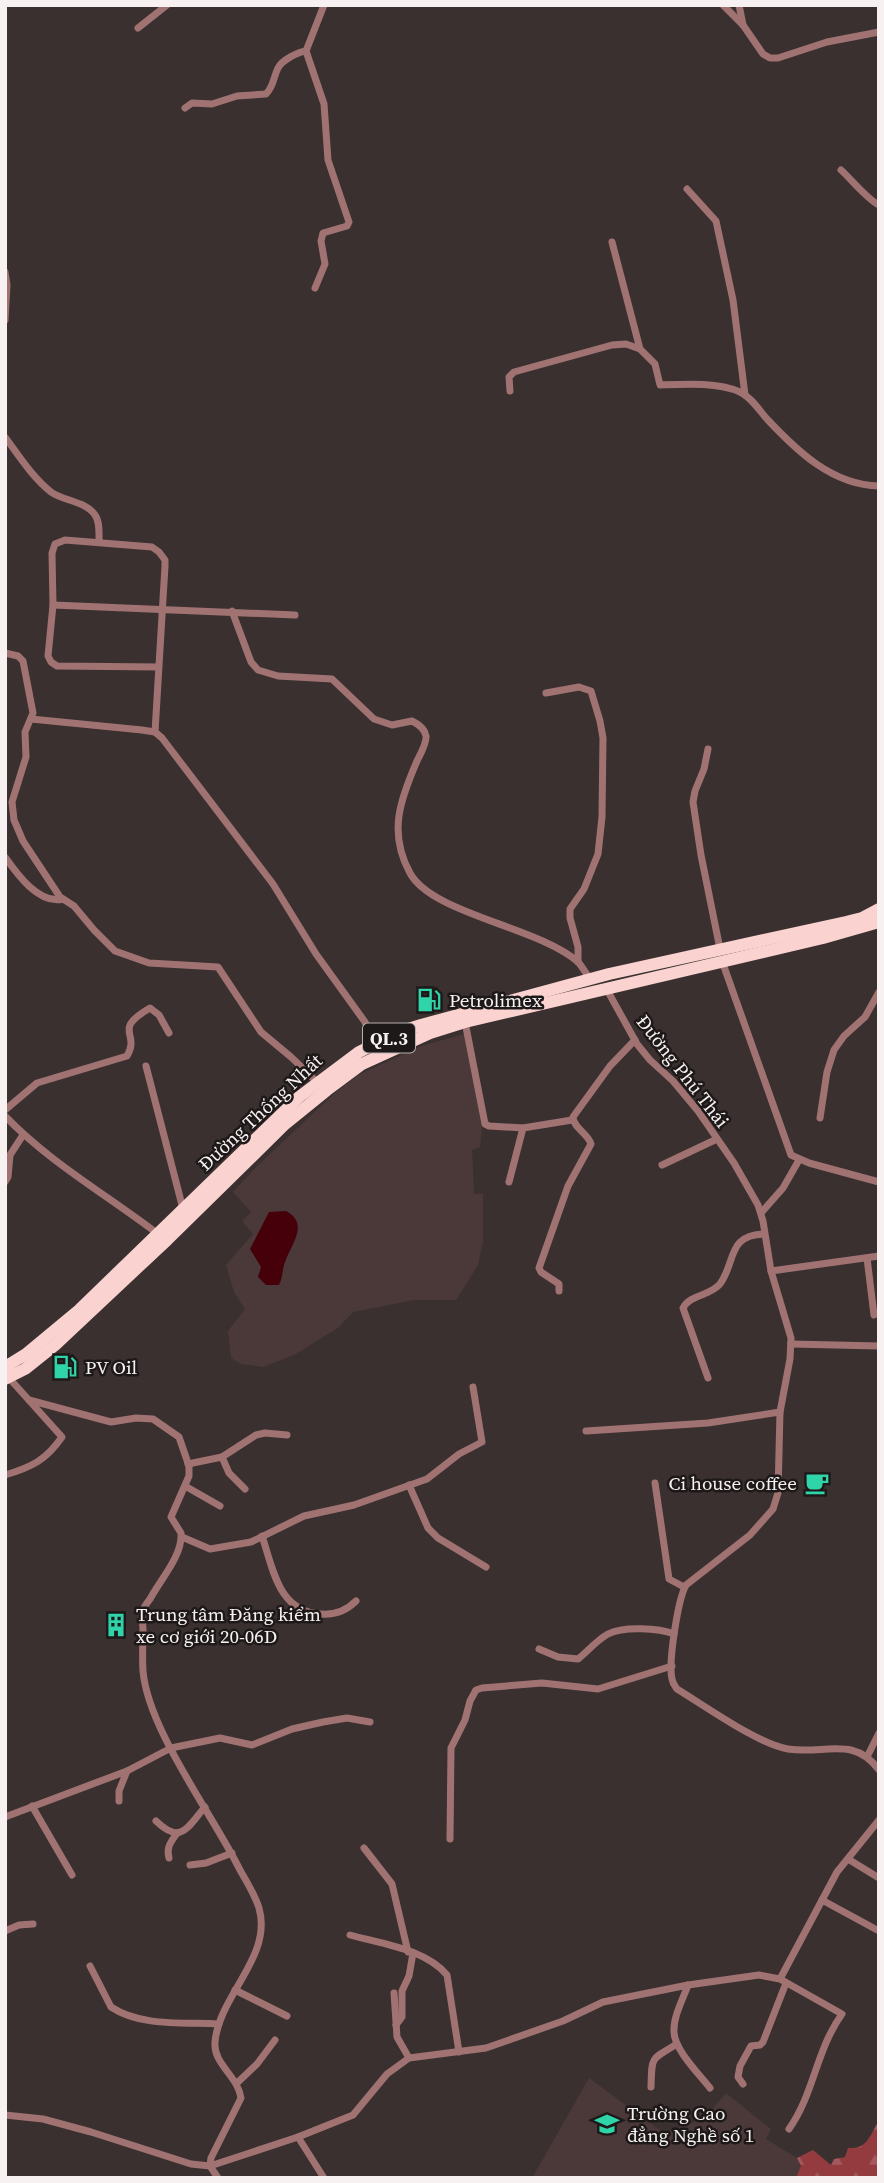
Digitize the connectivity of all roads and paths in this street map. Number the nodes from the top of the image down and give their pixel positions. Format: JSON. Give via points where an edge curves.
{"nodes":[{"id":1,"x":167,"y":5,"type":"edge"},
{"id":2,"x":324,"y":5,"type":"edge"},
{"id":3,"x":723,"y":5,"type":"edge"},
{"id":4,"x":739,"y":5,"type":"edge"},
{"id":5,"x":743,"y":25,"type":"junction"},
{"id":6,"x":138,"y":28,"type":"dead end"},
{"id":7,"x":879,"y":32,"type":"edge"},
{"id":8,"x":306,"y":51,"type":"junction"},
{"id":9,"x":186,"y":108,"type":"dead end"},
{"id":10,"x":841,"y":170,"type":"dead end"},
{"id":11,"x":687,"y":189,"type":"dead end"},
{"id":12,"x":879,"y":205,"type":"edge"},
{"id":13,"x":612,"y":242,"type":"dead end"},
{"id":14,"x":5,"y":272,"type":"edge"},
{"id":15,"x":315,"y":288,"type":"dead end"},
{"id":16,"x":5,"y":320,"type":"edge"},
{"id":17,"x":640,"y":349,"type":"junction"},
{"id":18,"x":510,"y":391,"type":"dead end"},
{"id":19,"x":745,"y":395,"type":"junction"},
{"id":20,"x":5,"y":437,"type":"edge"},
{"id":21,"x":879,"y":486,"type":"edge"},
{"id":22,"x":99,"y":541,"type":"junction"},
{"id":23,"x":53,"y":605,"type":"junction"},
{"id":24,"x":163,"y":609,"type":"junction"},
{"id":25,"x":232,"y":611,"type":"junction"},
{"id":26,"x":295,"y":615,"type":"dead end"},
{"id":27,"x":5,"y":653,"type":"edge"},
{"id":28,"x":159,"y":667,"type":"junction"},
{"id":29,"x":546,"y":692,"type":"dead end"},
{"id":30,"x":31,"y":719,"type":"junction"},
{"id":31,"x":155,"y":732,"type":"junction"},
{"id":32,"x":708,"y":748,"type":"dead end"},
{"id":33,"x":5,"y":857,"type":"edge"},
{"id":34,"x":63,"y":899,"type":"junction"},
{"id":35,"x":879,"y":909,"type":"edge"},
{"id":36,"x":879,"y":922,"type":"edge"},
{"id":37,"x":721,"y":955,"type":"junction"},
{"id":38,"x":578,"y":962,"type":"junction"},
{"id":39,"x":599,"y":981,"type":"junction"},
{"id":40,"x":879,"y":992,"type":"edge"},
{"id":41,"x":465,"y":1022,"type":"junction"},
{"id":42,"x":169,"y":1033,"type":"dead end"},
{"id":43,"x":635,"y":1040,"type":"junction"},
{"id":44,"x":374,"y":1044,"type":"junction"},
{"id":45,"x":146,"y":1066,"type":"dead end"},
{"id":46,"x":317,"y":1082,"type":"junction"},
{"id":47,"x":5,"y":1110,"type":"edge"},
{"id":48,"x":5,"y":1116,"type":"edge"},
{"id":49,"x":820,"y":1118,"type":"dead end"},
{"id":50,"x":572,"y":1120,"type":"junction"},
{"id":51,"x":523,"y":1128,"type":"junction"},
{"id":52,"x":23,"y":1135,"type":"junction"},
{"id":53,"x":717,"y":1139,"type":"junction"},
{"id":54,"x":799,"y":1160,"type":"junction"},
{"id":55,"x":662,"y":1165,"type":"dead end"},
{"id":56,"x":5,"y":1182,"type":"edge"},
{"id":57,"x":509,"y":1182,"type":"dead end"},
{"id":58,"x":879,"y":1182,"type":"edge"},
{"id":59,"x":184,"y":1210,"type":"junction"},
{"id":60,"x":761,"y":1213,"type":"junction"},
{"id":61,"x":764,"y":1234,"type":"junction"},
{"id":62,"x":162,"y":1237,"type":"junction"},
{"id":63,"x":879,"y":1256,"type":"edge"},
{"id":64,"x":867,"y":1258,"type":"junction"},
{"id":65,"x":771,"y":1271,"type":"junction"},
{"id":66,"x":559,"y":1291,"type":"dead end"},
{"id":67,"x":874,"y":1315,"type":"dead end"},
{"id":68,"x":791,"y":1344,"type":"junction"},
{"id":69,"x":879,"y":1346,"type":"edge"},
{"id":70,"x":6,"y":1374,"type":"edge"},
{"id":71,"x":708,"y":1378,"type":"dead end"},
{"id":72,"x":473,"y":1387,"type":"dead end"},
{"id":73,"x":29,"y":1400,"type":"junction"},
{"id":74,"x":780,"y":1412,"type":"junction"},
{"id":75,"x":586,"y":1431,"type":"dead end"},
{"id":76,"x":287,"y":1435,"type":"dead end"},
{"id":77,"x":222,"y":1457,"type":"junction"},
{"id":78,"x":188,"y":1464,"type":"junction"},
{"id":79,"x":5,"y":1475,"type":"edge"},
{"id":80,"x":655,"y":1483,"type":"dead end"},
{"id":81,"x":409,"y":1485,"type":"junction"},
{"id":82,"x":185,"y":1486,"type":"junction"},
{"id":83,"x":245,"y":1489,"type":"dead end"},
{"id":84,"x":220,"y":1506,"type":"dead end"},
{"id":85,"x":262,"y":1536,"type":"junction"},
{"id":86,"x":182,"y":1537,"type":"junction"},
{"id":87,"x":486,"y":1567,"type":"dead end"},
{"id":88,"x":684,"y":1587,"type":"junction"},
{"id":89,"x":356,"y":1601,"type":"dead end"},
{"id":90,"x":674,"y":1634,"type":"junction"},
{"id":91,"x":539,"y":1649,"type":"dead end"},
{"id":92,"x":672,"y":1666,"type":"junction"},
{"id":93,"x":370,"y":1722,"type":"dead end"},
{"id":94,"x":879,"y":1733,"type":"edge"},
{"id":95,"x":171,"y":1748,"type":"junction"},
{"id":96,"x":867,"y":1755,"type":"junction"},
{"id":97,"x":879,"y":1770,"type":"edge"},
{"id":98,"x":127,"y":1772,"type":"junction"},
{"id":99,"x":119,"y":1801,"type":"dead end"},
{"id":100,"x":32,"y":1806,"type":"junction"},
{"id":101,"x":205,"y":1807,"type":"junction"},
{"id":102,"x":5,"y":1817,"type":"edge"},
{"id":103,"x":879,"y":1820,"type":"edge"},
{"id":104,"x":156,"y":1821,"type":"dead end"},
{"id":105,"x":177,"y":1833,"type":"junction"},
{"id":106,"x":450,"y":1839,"type":"dead end"},
{"id":107,"x":364,"y":1848,"type":"dead end"},
{"id":108,"x":232,"y":1853,"type":"junction"},
{"id":109,"x":169,"y":1858,"type":"dead end"},
{"id":110,"x":848,"y":1859,"type":"junction"},
{"id":111,"x":190,"y":1866,"type":"dead end"},
{"id":112,"x":72,"y":1875,"type":"dead end"},
{"id":113,"x":879,"y":1878,"type":"edge"},
{"id":114,"x":822,"y":1900,"type":"junction"},
{"id":115,"x":33,"y":1924,"type":"dead end"},
{"id":116,"x":5,"y":1931,"type":"edge"},
{"id":117,"x":879,"y":1931,"type":"edge"},
{"id":118,"x":350,"y":1935,"type":"dead end"},
{"id":119,"x":410,"y":1953,"type":"junction"},
{"id":120,"x":90,"y":1966,"type":"dead end"},
{"id":121,"x":783,"y":1981,"type":"junction"},
{"id":122,"x":688,"y":1985,"type":"junction"},
{"id":123,"x":234,"y":1990,"type":"junction"},
{"id":124,"x":394,"y":1993,"type":"dead end"},
{"id":125,"x":286,"y":2016,"type":"dead end"},
{"id":126,"x":219,"y":2024,"type":"junction"},
{"id":127,"x":396,"y":2025,"type":"junction"},
{"id":128,"x":275,"y":2040,"type":"dead end"},
{"id":129,"x":677,"y":2044,"type":"junction"},
{"id":130,"x":460,"y":2052,"type":"junction"},
{"id":131,"x":409,"y":2059,"type":"junction"},
{"id":132,"x":237,"y":2083,"type":"junction"},
{"id":133,"x":743,"y":2084,"type":"dead end"},
{"id":134,"x":651,"y":2087,"type":"dead end"},
{"id":135,"x":709,"y":2088,"type":"dead end"},
{"id":136,"x":5,"y":2115,"type":"edge"},
{"id":137,"x":789,"y":2129,"type":"dead end"},
{"id":138,"x":298,"y":2137,"type":"junction"},
{"id":139,"x":210,"y":2166,"type":"junction"},
{"id":140,"x":218,"y":2178,"type":"edge"},
{"id":141,"x":324,"y":2178,"type":"edge"}],
"edges":[{"from":1,"to":6,"type":"street"},
{"from":2,"to":8,"type":"street"},
{"from":3,"to":5,"type":"street"},
{"from":4,"to":5,"type":"street"},
{"from":5,"to":7,"type":"street","via":[[770,58]]},
{"from":8,"to":9,"type":"street","via":[[281,64],[266,94],[192,103]]},
{"from":8,"to":15,"type":"street","via":[[324,104],[328,160],[349,220],[347,226],[323,233],[325,264]]},
{"from":10,"to":12,"type":"street"},
{"from":11,"to":19,"type":"street","via":[[716,221],[733,300]]},
{"from":13,"to":17,"type":"street"},
{"from":14,"to":16,"type":"street"},
{"from":17,"to":18,"type":"street","via":[[612,345],[514,372],[509,377]]},
{"from":17,"to":19,"type":"street","via":[[654,364],[660,385],[720,387]]},
{"from":19,"to":21,"type":"street","via":[[819,466],[849,482]]},
{"from":20,"to":22,"type":"street","via":[[49,490],[94,513]]},
{"from":22,"to":23,"type":"street","via":[[55,544],[51,553]]},
{"from":22,"to":24,"type":"street","via":[[152,547],[159,552],[166,566]]},
{"from":23,"to":24,"type":"street"},
{"from":23,"to":28,"type":"street","via":[[48,656],[54,664]]},
{"from":24,"to":25,"type":"street"},
{"from":24,"to":28,"type":"street"},
{"from":25,"to":26,"type":"street"},
{"from":25,"to":38,"type":"street","via":[[258,670],[278,676],[332,679],[374,719],[392,725],[412,721],[425,732],[426,740],[400,806],[397,831],[405,864],[418,884],[438,898],[544,942]]},
{"from":27,"to":30,"type":"street","via":[[23,661]]},
{"from":28,"to":31,"type":"street"},
{"from":29,"to":38,"type":"street","via":[[579,687],[591,691],[603,738],[599,847],[569,913]]},
{"from":30,"to":31,"type":"street"},
{"from":30,"to":34,"type":"street","via":[[12,807],[23,841]]},
{"from":31,"to":44,"type":"street","via":[[273,884],[365,1021]]},
{"from":32,"to":37,"type":"street","via":[[693,802]]},
{"from":33,"to":34,"type":"street","via":[[43,896]]},
{"from":34,"to":46,"type":"street","via":[[122,954],[149,963],[218,967],[257,1028]]},
{"from":35,"to":37,"type":"highway","name":"Đường Thống Nhất","number":"QL.3","via":[[862,918]]},
{"from":36,"to":37,"type":"highway","name":"Đường Thống Nhất","number":"QL.3","via":[[823,938]]},
{"from":37,"to":39,"type":"highway","name":"Đường Thống Nhất","number":"QL.3"},
{"from":37,"to":54,"type":"street","via":[[791,1155]]},
{"from":38,"to":39,"type":"street","name":"Đường Phú Thái"},
{"from":39,"to":41,"type":"highway","name":"Đường Thống Nhất","number":"QL.3"},
{"from":39,"to":43,"type":"street","name":"Đường Phú Thái"},
{"from":39,"to":44,"type":"highway","name":"Đường Thống Nhất","number":"QL.3","via":[[421,1025]]},
{"from":40,"to":49,"type":"street","via":[[865,1017],[832,1055]]},
{"from":41,"to":51,"type":"street","via":[[485,1124]]},
{"from":41,"to":62,"type":"highway","name":"Đường Thống Nhất","number":"QL.3","via":[[362,1064],[285,1124]]},
{"from":42,"to":47,"type":"street","via":[[150,1008],[131,1021],[127,1056],[37,1083]]},
{"from":43,"to":50,"type":"street","via":[[602,1076]]},
{"from":43,"to":53,"type":"street","name":"Đường Phú Thái"},
{"from":44,"to":46,"type":"highway","name":"Đường Thống Nhất","number":"QL.3"},
{"from":45,"to":59,"type":"street"},
{"from":46,"to":59,"type":"highway","name":"Đường Thống Nhất","number":"QL.3"},
{"from":48,"to":52,"type":"street"},
{"from":50,"to":51,"type":"street"},
{"from":50,"to":66,"type":"street","via":[[591,1144],[568,1186],[539,1268],[559,1284]]},
{"from":51,"to":57,"type":"street"},
{"from":52,"to":56,"type":"street","via":[[10,1155]]},
{"from":52,"to":62,"type":"street"},
{"from":53,"to":55,"type":"street"},
{"from":53,"to":60,"type":"street","name":"Đường Phú Thái"},
{"from":54,"to":58,"type":"street"},
{"from":54,"to":60,"type":"street"},
{"from":59,"to":62,"type":"highway","name":"Đường Thống Nhất","number":"QL.3"},
{"from":60,"to":61,"type":"street","name":"Đường Phú Thái"},
{"from":61,"to":65,"type":"street","name":"Đường Phú Thái"},
{"from":61,"to":71,"type":"street","via":[[754,1234],[735,1247],[720,1284],[683,1308]]},
{"from":62,"to":70,"type":"highway","name":"Đường Thống Nhất","number":"QL.3","via":[[55,1345],[25,1370]]},
{"from":63,"to":64,"type":"street"},
{"from":64,"to":65,"type":"street"},
{"from":64,"to":67,"type":"street"},
{"from":65,"to":68,"type":"street","name":"Đường Phú Thái"},
{"from":68,"to":69,"type":"street"},
{"from":68,"to":74,"type":"street","name":"Đường Phú Thái"},
{"from":70,"to":73,"type":"street"},
{"from":72,"to":81,"type":"street","via":[[482,1443],[459,1454],[436,1474]]},
{"from":73,"to":78,"type":"street","via":[[111,1422],[158,1420],[179,1437]]},
{"from":73,"to":79,"type":"street","via":[[62,1437],[46,1457]]},
{"from":74,"to":75,"type":"street","via":[[708,1423]]},
{"from":74,"to":88,"type":"street","name":"Đường Phú Thái","via":[[780,1481],[773,1509],[750,1535]]},
{"from":76,"to":77,"type":"street","via":[[256,1435]]},
{"from":77,"to":78,"type":"street"},
{"from":77,"to":83,"type":"street","via":[[229,1473]]},
{"from":78,"to":82,"type":"street"},
{"from":80,"to":88,"type":"street","via":[[666,1572],[668,1579]]},
{"from":81,"to":85,"type":"street","via":[[354,1505],[313,1512]]},
{"from":81,"to":87,"type":"street","via":[[428,1528]]},
{"from":82,"to":84,"type":"street"},
{"from":82,"to":86,"type":"street","via":[[171,1517]]},
{"from":85,"to":86,"type":"street","via":[[218,1549]]},
{"from":85,"to":89,"type":"street","via":[[280,1591],[293,1605],[328,1614]]},
{"from":86,"to":95,"type":"street","via":[[142,1612],[144,1682]]},
{"from":88,"to":90,"type":"street"},
{"from":90,"to":91,"type":"street","via":[[620,1630],[578,1658],[558,1657]]},
{"from":90,"to":92,"type":"street"},
{"from":92,"to":96,"type":"street","via":[[677,1689],[775,1746],[849,1749]]},
{"from":92,"to":106,"type":"street","via":[[598,1689],[542,1684],[476,1690],[452,1748]]},
{"from":93,"to":95,"type":"street","via":[[347,1718],[323,1722],[252,1745],[220,1738]]},
{"from":94,"to":96,"type":"street"},
{"from":95,"to":98,"type":"street"},
{"from":95,"to":101,"type":"street"},
{"from":96,"to":97,"type":"street"},
{"from":98,"to":99,"type":"street"},
{"from":98,"to":100,"type":"street"},
{"from":100,"to":102,"type":"street"},
{"from":100,"to":112,"type":"street"},
{"from":101,"to":105,"type":"street","via":[[187,1831]]},
{"from":101,"to":108,"type":"street"},
{"from":103,"to":110,"type":"street"},
{"from":104,"to":105,"type":"street"},
{"from":105,"to":109,"type":"street","via":[[169,1843]]},
{"from":107,"to":119,"type":"street","via":[[392,1884]]},
{"from":108,"to":111,"type":"street"},
{"from":108,"to":123,"type":"street","via":[[261,1919],[257,1946]]},
{"from":110,"to":113,"type":"street"},
{"from":110,"to":114,"type":"street"},
{"from":114,"to":117,"type":"street"},
{"from":114,"to":121,"type":"street"},
{"from":115,"to":116,"type":"street"},
{"from":118,"to":119,"type":"street"},
{"from":119,"to":127,"type":"street","via":[[402,2017]]},
{"from":119,"to":130,"type":"street","via":[[447,1975]]},
{"from":120,"to":126,"type":"street","via":[[116,2010],[153,2021]]},
{"from":121,"to":122,"type":"street","via":[[759,1975]]},
{"from":121,"to":133,"type":"street","via":[[763,2042],[751,2046],[740,2066],[738,2077]]},
{"from":121,"to":137,"type":"street","via":[[842,2014],[824,2043],[806,2099]]},
{"from":122,"to":129,"type":"street","via":[[675,2021]]},
{"from":122,"to":130,"type":"street","via":[[603,2002],[486,2048]]},
{"from":123,"to":125,"type":"street"},
{"from":123,"to":126,"type":"street"},
{"from":124,"to":127,"type":"street"},
{"from":126,"to":132,"type":"street","via":[[216,2053]]},
{"from":127,"to":131,"type":"street","via":[[400,2046]]},
{"from":128,"to":132,"type":"street"},
{"from":129,"to":134,"type":"street","via":[[655,2056]]},
{"from":129,"to":135,"type":"street"},
{"from":130,"to":131,"type":"street"},
{"from":131,"to":138,"type":"street","via":[[387,2074],[353,2115]]},
{"from":132,"to":139,"type":"street","via":[[240,2102]]},
{"from":136,"to":139,"type":"street","via":[[43,2119]]},
{"from":138,"to":139,"type":"street"},
{"from":138,"to":141,"type":"street"},
{"from":139,"to":140,"type":"street"}]}
